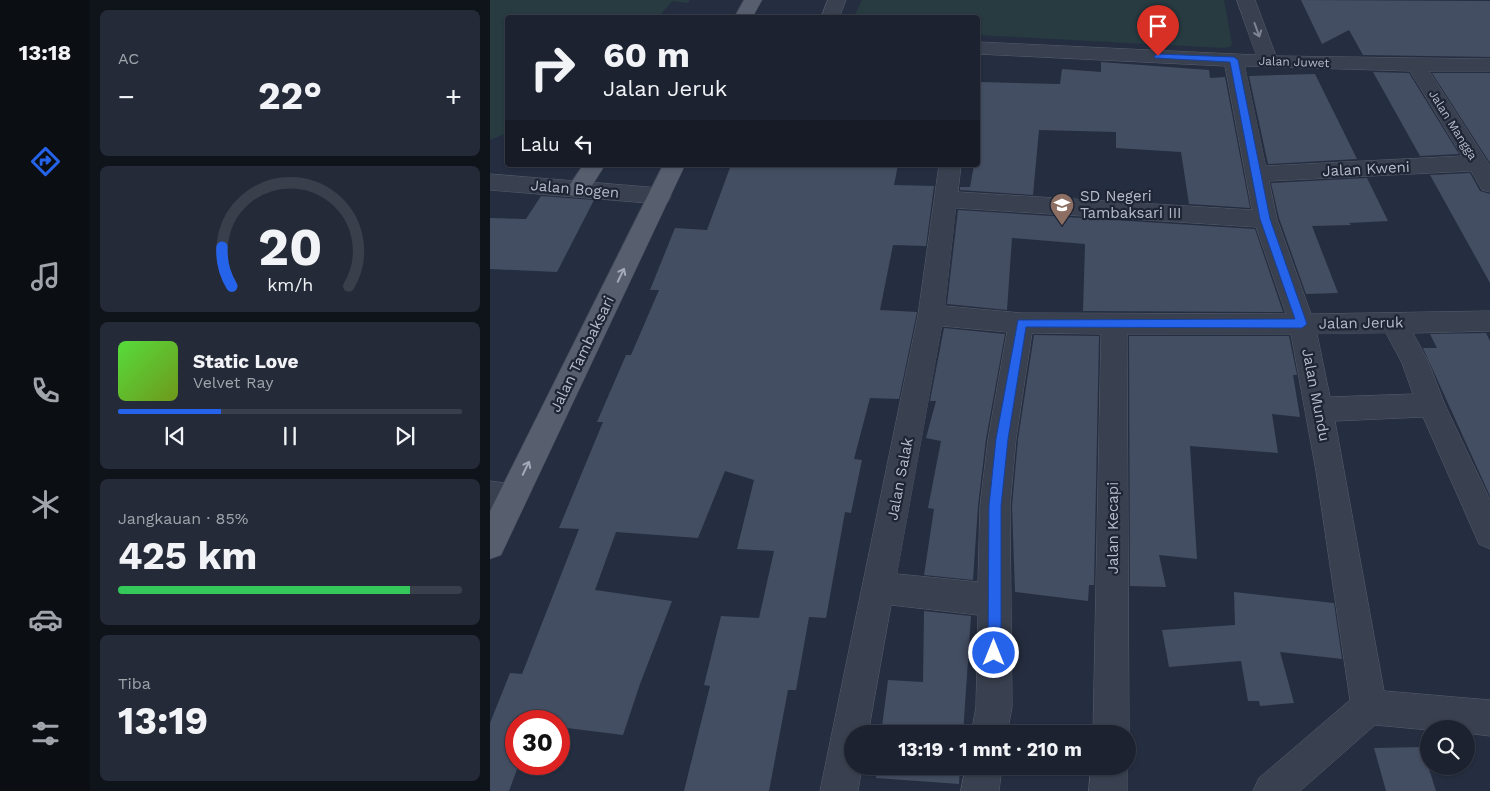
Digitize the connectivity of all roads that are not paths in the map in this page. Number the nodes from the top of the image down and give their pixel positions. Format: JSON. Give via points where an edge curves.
{"nodes":[{"id":1,"x":753,"y":0,"type":"edge"},
{"id":2,"x":837,"y":0,"type":"edge"},
{"id":3,"x":1246,"y":0,"type":"edge"},
{"id":4,"x":745,"y":15,"type":"edge"},
{"id":5,"x":831,"y":15,"type":"edge"},
{"id":6,"x":980,"y":48,"type":"edge"},
{"id":7,"x":1234,"y":60,"type":"junction"},
{"id":8,"x":1268,"y":61,"type":"junction"},
{"id":9,"x":1490,"y":65,"type":"edge"},
{"id":10,"x":1416,"y":66,"type":"junction"},
{"id":11,"x":1477,"y":163,"type":"junction"},
{"id":12,"x":593,"y":167,"type":"edge"},
{"id":13,"x":673,"y":167,"type":"edge"},
{"id":14,"x":950,"y":167,"type":"edge"},
{"id":15,"x":1255,"y":174,"type":"junction"},
{"id":16,"x":490,"y":182,"type":"edge"},
{"id":17,"x":1490,"y":184,"type":"edge"},
{"id":18,"x":578,"y":189,"type":"junction"},
{"id":19,"x":660,"y":196,"type":"junction"},
{"id":20,"x":946,"y":199,"type":"junction"},
{"id":21,"x":1265,"y":219,"type":"junction"},
{"id":22,"x":932,"y":315,"type":"junction"},
{"id":23,"x":1490,"y":321,"type":"edge"},
{"id":24,"x":1021,"y":323,"type":"junction"},
{"id":25,"x":1114,"y":323,"type":"junction"},
{"id":26,"x":1394,"y":323,"type":"junction"},
{"id":27,"x":1302,"y":324,"type":"junction"},
{"id":28,"x":1431,"y":405,"type":"junction"},
{"id":29,"x":1320,"y":410,"type":"junction"},
{"id":30,"x":501,"y":497,"type":"edge"},
{"id":31,"x":1490,"y":534,"type":"edge"},
{"id":32,"x":490,"y":544,"type":"edge"},
{"id":33,"x":878,"y":588,"type":"junction"},
{"id":34,"x":994,"y":600,"type":"junction"},
{"id":35,"x":1369,"y":707,"type":"junction"},
{"id":36,"x":1490,"y":718,"type":"edge"},
{"id":37,"x":991,"y":725,"type":"edge"},
{"id":38,"x":1111,"y":725,"type":"edge"},
{"id":39,"x":983,"y":775,"type":"edge"},
{"id":40,"x":1109,"y":775,"type":"edge"},
{"id":41,"x":839,"y":791,"type":"edge"},
{"id":42,"x":980,"y":791,"type":"edge"},
{"id":43,"x":1108,"y":791,"type":"edge"},
{"id":44,"x":1272,"y":791,"type":"edge"}],
"edges":[{"from":1,"to":4,"type":"main road"},
{"from":2,"to":5,"type":"street"},
{"from":3,"to":8,"type":"street","one_way":true},
{"from":6,"to":7,"type":"street","name":"Jalan Juwet"},
{"from":7,"to":8,"type":"street","name":"Jalan Juwet"},
{"from":7,"to":15,"type":"street","name":"Jalan Mundu"},
{"from":8,"to":10,"type":"street","name":"Jalan Juwet"},
{"from":9,"to":10,"type":"street","name":"Jalan Juwet"},
{"from":10,"to":11,"type":"street","name":"Jalan Mangga"},
{"from":11,"to":15,"type":"street","name":"Jalan Kweni"},
{"from":11,"to":17,"type":"street","name":"Jalan Mangga"},
{"from":12,"to":18,"type":"main road"},
{"from":13,"to":19,"type":"main road","name":"Jalan Tambaksari"},
{"from":14,"to":20,"type":"street","name":"Jalan Salak"},
{"from":15,"to":21,"type":"street","name":"Jalan Mundu"},
{"from":16,"to":18,"type":"street","name":"Jalan Bogen"},
{"from":18,"to":19,"type":"street","name":"Jalan Bogen"},
{"from":30,"to":19,"type":"main road","name":"Jalan Tambaksari","one_way":true},
{"from":20,"to":21,"type":"street"},
{"from":20,"to":22,"type":"street","name":"Jalan Salak"},
{"from":21,"to":27,"type":"street","name":"Jalan Mundu"},
{"from":22,"to":24,"type":"street","name":"Jalan Jeruk"},
{"from":22,"to":33,"type":"street","name":"Jalan Salak"},
{"from":23,"to":26,"type":"street","name":"Jalan Jeruk"},
{"from":24,"to":25,"type":"street","name":"Jalan Jeruk"},
{"from":24,"to":34,"type":"street","via":[[996,496]]},
{"from":25,"to":27,"type":"street","name":"Jalan Jeruk"},
{"from":25,"to":38,"type":"street","name":"Jalan Kecapi"},
{"from":26,"to":27,"type":"street","name":"Jalan Jeruk"},
{"from":26,"to":28,"type":"street","via":[[1415,361]]},
{"from":27,"to":29,"type":"street","name":"Jalan Mundu"},
{"from":28,"to":29,"type":"street"},
{"from":28,"to":31,"type":"street"},
{"from":29,"to":35,"type":"street","name":"Jalan Mundu"},
{"from":30,"to":32,"type":"main road","name":"Jalan Tambaksari"},
{"from":33,"to":34,"type":"street"},
{"from":33,"to":41,"type":"street","name":"Jalan Salak"},
{"from":34,"to":37,"type":"street","via":[[994,706]]},
{"from":35,"to":36,"type":"street"},
{"from":35,"to":44,"type":"street"},
{"from":39,"to":42,"type":"street"},
{"from":40,"to":43,"type":"street"}]}
